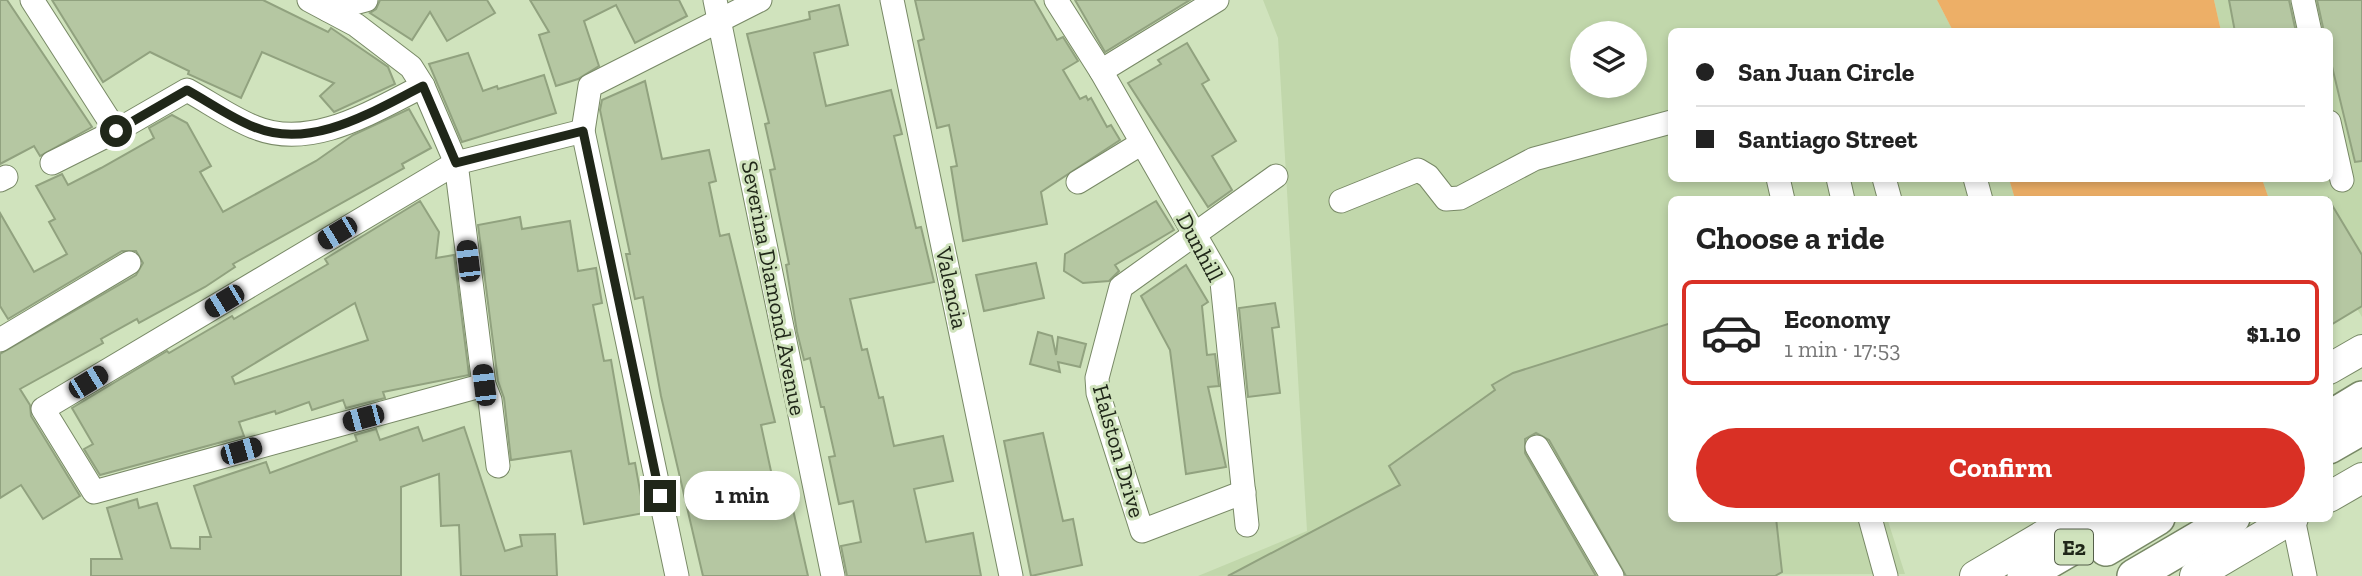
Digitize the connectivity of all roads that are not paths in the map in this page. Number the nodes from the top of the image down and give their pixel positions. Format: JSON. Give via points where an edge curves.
{"nodes":[{"id":1,"x":32,"y":0,"type":"edge"},
{"id":2,"x":366,"y":0,"type":"edge"},
{"id":3,"x":760,"y":0,"type":"edge"},
{"id":4,"x":892,"y":0,"type":"edge"},
{"id":5,"x":1056,"y":0,"type":"edge"},
{"id":6,"x":1217,"y":0,"type":"edge"},
{"id":7,"x":2303,"y":0,"type":"edge"},
{"id":8,"x":318,"y":5,"type":"edge"},
{"id":9,"x":718,"y":10,"type":"edge"},
{"id":10,"x":2309,"y":28,"type":"edge"},
{"id":11,"x":1101,"y":71,"type":"junction"},
{"id":12,"x":423,"y":86,"type":"junction"},
{"id":13,"x":1668,"y":123,"type":"edge"},
{"id":14,"x":116,"y":131,"type":"junction"},
{"id":15,"x":583,"y":131,"type":"junction"},
{"id":16,"x":2333,"y":140,"type":"edge"},
{"id":17,"x":1142,"y":143,"type":"junction"},
{"id":18,"x":52,"y":163,"type":"dead end"},
{"id":19,"x":456,"y":163,"type":"junction"},
{"id":20,"x":1276,"y":176,"type":"dead end"},
{"id":21,"x":2342,"y":180,"type":"dead end"},
{"id":22,"x":1079,"y":182,"type":"dead end"},
{"id":23,"x":1342,"y":201,"type":"dead end"},
{"id":24,"x":1194,"y":234,"type":"junction"},
{"id":25,"x":129,"y":263,"type":"dead end"},
{"id":26,"x":0,"y":340,"type":"edge"},
{"id":27,"x":2362,"y":349,"type":"edge"},
{"id":28,"x":2333,"y":367,"type":"edge"},
{"id":29,"x":2362,"y":380,"type":"edge"},
{"id":30,"x":484,"y":385,"type":"junction"},
{"id":31,"x":2333,"y":397,"type":"edge"},
{"id":32,"x":2362,"y":398,"type":"edge"},
{"id":33,"x":2333,"y":416,"type":"edge"},
{"id":34,"x":2362,"y":428,"type":"edge"},
{"id":35,"x":2362,"y":443,"type":"edge"},
{"id":36,"x":2333,"y":445,"type":"edge"},
{"id":37,"x":1537,"y":447,"type":"dead end"},
{"id":38,"x":2333,"y":460,"type":"edge"},
{"id":39,"x":498,"y":466,"type":"dead end"},
{"id":40,"x":2362,"y":478,"type":"edge"},
{"id":41,"x":1244,"y":492,"type":"junction"},
{"id":42,"x":2333,"y":495,"type":"edge"},
{"id":43,"x":1871,"y":522,"type":"edge"},
{"id":44,"x":2066,"y":522,"type":"edge"},
{"id":45,"x":2117,"y":522,"type":"edge"},
{"id":46,"x":2151,"y":522,"type":"edge"},
{"id":47,"x":2201,"y":522,"type":"edge"},
{"id":48,"x":2226,"y":522,"type":"edge"},
{"id":49,"x":2286,"y":522,"type":"edge"},
{"id":50,"x":2294,"y":522,"type":"edge"},
{"id":51,"x":1247,"y":525,"type":"dead end"},
{"id":52,"x":677,"y":576,"type":"edge"},
{"id":53,"x":833,"y":576,"type":"edge"},
{"id":54,"x":1011,"y":576,"type":"edge"},
{"id":55,"x":1612,"y":576,"type":"edge"},
{"id":56,"x":1886,"y":576,"type":"edge"},
{"id":57,"x":1975,"y":576,"type":"edge"},
{"id":58,"x":2024,"y":576,"type":"edge"},
{"id":59,"x":2059,"y":576,"type":"edge"},
{"id":60,"x":2110,"y":576,"type":"edge"},
{"id":61,"x":2134,"y":576,"type":"edge"},
{"id":62,"x":2195,"y":576,"type":"edge"},
{"id":63,"x":2305,"y":576,"type":"edge"}],
"edges":[{"from":1,"to":14,"type":"street"},
{"from":2,"to":8,"type":"street"},
{"from":3,"to":9,"type":"street"},
{"from":4,"to":54,"type":"street","name":"Valencia"},
{"from":5,"to":11,"type":"street","name":"Dunhill"},
{"from":6,"to":11,"type":"street"},
{"from":7,"to":10,"type":"street"},
{"from":8,"to":12,"type":"street","via":[[356,25],[411,67]]},
{"from":9,"to":15,"type":"street","via":[[694,35],[590,86]]},
{"from":9,"to":53,"type":"street","name":"Severina Diamond Avenue"},
{"from":11,"to":17,"type":"street","name":"Dunhill"},
{"from":12,"to":14,"type":"street","via":[[352,121],[300,136],[255,128],[187,90]]},
{"from":12,"to":19,"type":"street"},
{"from":13,"to":23,"type":"street","via":[[1534,159],[1460,198],[1446,199],[1418,170]]},
{"from":14,"to":18,"type":"street"},
{"from":15,"to":19,"type":"street"},
{"from":15,"to":52,"type":"street"},
{"from":16,"to":21,"type":"street"},
{"from":17,"to":22,"type":"street"},
{"from":17,"to":24,"type":"street","name":"Dunhill"},
{"from":19,"to":30,"type":"street"},
{"from":19,"to":30,"type":"street","via":[[43,409],[94,492]]},
{"from":20,"to":24,"type":"street","name":"Halston Drive"},
{"from":24,"to":41,"type":"street","name":"Dunhill","via":[[1222,282]]},
{"from":24,"to":41,"type":"street","name":"Halston Drive","via":[[1121,287],[1097,378],[1098,394],[1142,531]]},
{"from":25,"to":26,"type":"street"},
{"from":27,"to":28,"type":"main road"},
{"from":29,"to":31,"type":"highway"},
{"from":30,"to":39,"type":"street"},
{"from":32,"to":33,"type":"highway"},
{"from":34,"to":36,"type":"highway"},
{"from":35,"to":38,"type":"highway"},
{"from":37,"to":55,"type":"street"},
{"from":40,"to":42,"type":"main road"},
{"from":41,"to":51,"type":"street","name":"Dunhill"},
{"from":43,"to":56,"type":"street"},
{"from":44,"to":57,"type":"main road"},
{"from":45,"to":58,"type":"highway","number":"E2"},
{"from":46,"to":59,"type":"highway","number":"E2"},
{"from":47,"to":60,"type":"highway","number":"E2"},
{"from":48,"to":61,"type":"highway"},
{"from":49,"to":62,"type":"main road"},
{"from":50,"to":63,"type":"street"}]}
